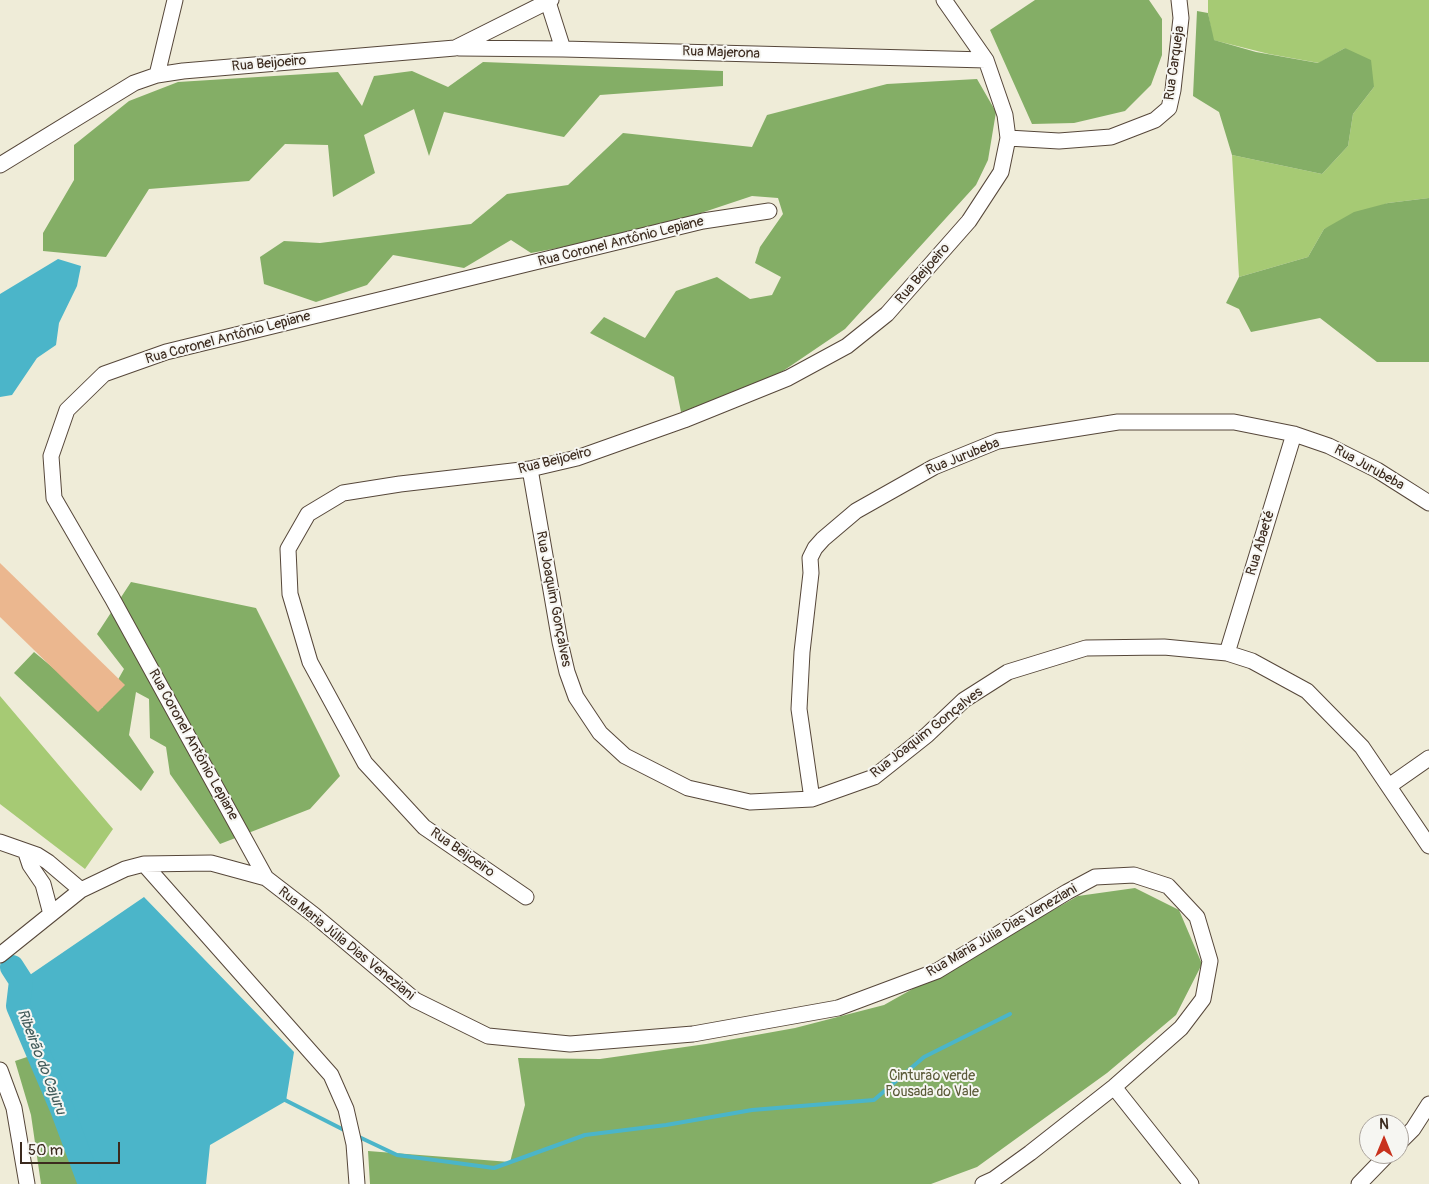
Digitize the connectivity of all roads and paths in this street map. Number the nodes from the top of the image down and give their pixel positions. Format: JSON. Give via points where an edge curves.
{"nodes":[{"id":1,"x":175,"y":0,"type":"edge"},
{"id":2,"x":944,"y":0,"type":"edge"},
{"id":3,"x":1179,"y":0,"type":"edge"},
{"id":4,"x":549,"y":1,"type":"edge"},
{"id":5,"x":455,"y":48,"type":"junction"},
{"id":6,"x":563,"y":48,"type":"junction"},
{"id":7,"x":986,"y":60,"type":"junction"},
{"id":8,"x":156,"y":75,"type":"junction"},
{"id":9,"x":1008,"y":138,"type":"junction"},
{"id":10,"x":0,"y":164,"type":"edge"},
{"id":11,"x":769,"y":211,"type":"dead end"},
{"id":12,"x":1294,"y":434,"type":"junction"},
{"id":13,"x":530,"y":470,"type":"junction"},
{"id":14,"x":1429,"y":503,"type":"edge"},
{"id":15,"x":1227,"y":653,"type":"junction"},
{"id":16,"x":1429,"y":758,"type":"edge"},
{"id":17,"x":1389,"y":786,"type":"junction"},
{"id":18,"x":812,"y":799,"type":"junction"},
{"id":19,"x":0,"y":842,"type":"edge"},
{"id":20,"x":1429,"y":846,"type":"edge"},
{"id":21,"x":26,"y":853,"type":"junction"},
{"id":22,"x":144,"y":864,"type":"junction"},
{"id":23,"x":266,"y":878,"type":"junction"},
{"id":24,"x":81,"y":890,"type":"junction"},
{"id":25,"x":526,"y":897,"type":"dead end"},
{"id":26,"x":51,"y":914,"type":"junction"},
{"id":27,"x":0,"y":955,"type":"edge"},
{"id":28,"x":0,"y":1070,"type":"edge"},
{"id":29,"x":1114,"y":1087,"type":"junction"},
{"id":30,"x":1429,"y":1104,"type":"edge"},
{"id":31,"x":1409,"y":1133,"type":"edge"},
{"id":32,"x":1378,"y":1164,"type":"edge"},
{"id":33,"x":27,"y":1184,"type":"edge"},
{"id":34,"x":357,"y":1184,"type":"edge"},
{"id":35,"x":983,"y":1184,"type":"edge"},
{"id":36,"x":1191,"y":1184,"type":"edge"},
{"id":37,"x":1359,"y":1184,"type":"edge"}],
"edges":[{"from":1,"to":8,"type":"street"},
{"from":2,"to":7,"type":"street","name":"Rua Beijoeiro"},
{"from":3,"to":9,"type":"street","name":"Rua Carqueja","via":[[1181,18],[1169,108],[1154,120],[1111,137],[1059,141]]},
{"from":4,"to":5,"type":"street","name":"Rua Beijoeiro"},
{"from":4,"to":6,"type":"street"},
{"from":5,"to":6,"type":"street","name":"Rua Majerona"},
{"from":5,"to":8,"type":"street","name":"Rua Beijoeiro"},
{"from":6,"to":7,"type":"street","name":"Rua Majerona"},
{"from":7,"to":9,"type":"street","name":"Rua Beijoeiro"},
{"from":8,"to":10,"type":"street","name":"Rua Beijoeiro","via":[[134,83]]},
{"from":9,"to":13,"type":"street","name":"Rua Beijoeiro","via":[[1001,172],[969,221],[887,314],[847,346],[788,378],[684,420],[577,458]]},
{"from":11,"to":23,"type":"street","name":"Rua Coronel Antônio Lepiane","via":[[703,221],[166,352],[104,374],[66,410],[51,456],[54,498]]},
{"from":12,"to":14,"type":"street","name":"Rua Jurubeba","via":[[1329,446],[1377,470]]},
{"from":12,"to":15,"type":"street","name":"Rua Abaeté"},
{"from":12,"to":18,"type":"street","name":"Rua Jurubeba","via":[[1234,422],[1118,422],[998,441],[934,467],[856,512],[815,548],[810,558],[799,709]]},
{"from":13,"to":18,"type":"street","name":"Rua Joaquim Gonçalves","via":[[567,672],[576,697],[600,733],[625,756],[688,788],[750,802]]},
{"from":13,"to":25,"type":"street","name":"Rua Beijoeiro","via":[[400,484],[343,494],[308,514],[288,550],[290,594],[310,662],[365,763],[424,826]]},
{"from":15,"to":17,"type":"street","name":"Rua Joaquim Gonçalves","via":[[1252,661],[1307,691],[1362,747]]},
{"from":15,"to":18,"type":"street","name":"Rua Joaquim Gonçalves","via":[[1164,647],[1086,648],[1008,672],[964,700],[927,735],[874,777]]},
{"from":16,"to":17,"type":"street"},
{"from":17,"to":20,"type":"street","name":"Rua Joaquim Gonçalves"},
{"from":19,"to":21,"type":"street"},
{"from":21,"to":24,"type":"street","via":[[48,862]]},
{"from":21,"to":26,"type":"street","via":[[30,866],[43,884]]},
{"from":22,"to":23,"type":"street","via":[[211,863]]},
{"from":22,"to":24,"type":"street"},
{"from":22,"to":34,"type":"street","via":[[332,1075],[346,1109],[354,1144]]},
{"from":23,"to":29,"type":"street","name":"Rua Maria Júlia Dias Veneziani","via":[[415,1000],[488,1036],[570,1044],[693,1034],[838,1008],[937,971],[1095,877],[1134,876],[1168,886],[1198,917],[1210,961],[1203,999],[1181,1028]]},
{"from":24,"to":26,"type":"street"},
{"from":26,"to":27,"type":"street"},
{"from":28,"to":33,"type":"street","via":[[14,1108]]},
{"from":29,"to":35,"type":"street","name":"Rua Maria Júlia Dias Veneziani","via":[[1030,1153]]},
{"from":29,"to":36,"type":"street"},
{"from":30,"to":31,"type":"street"},
{"from":32,"to":37,"type":"street"}]}
